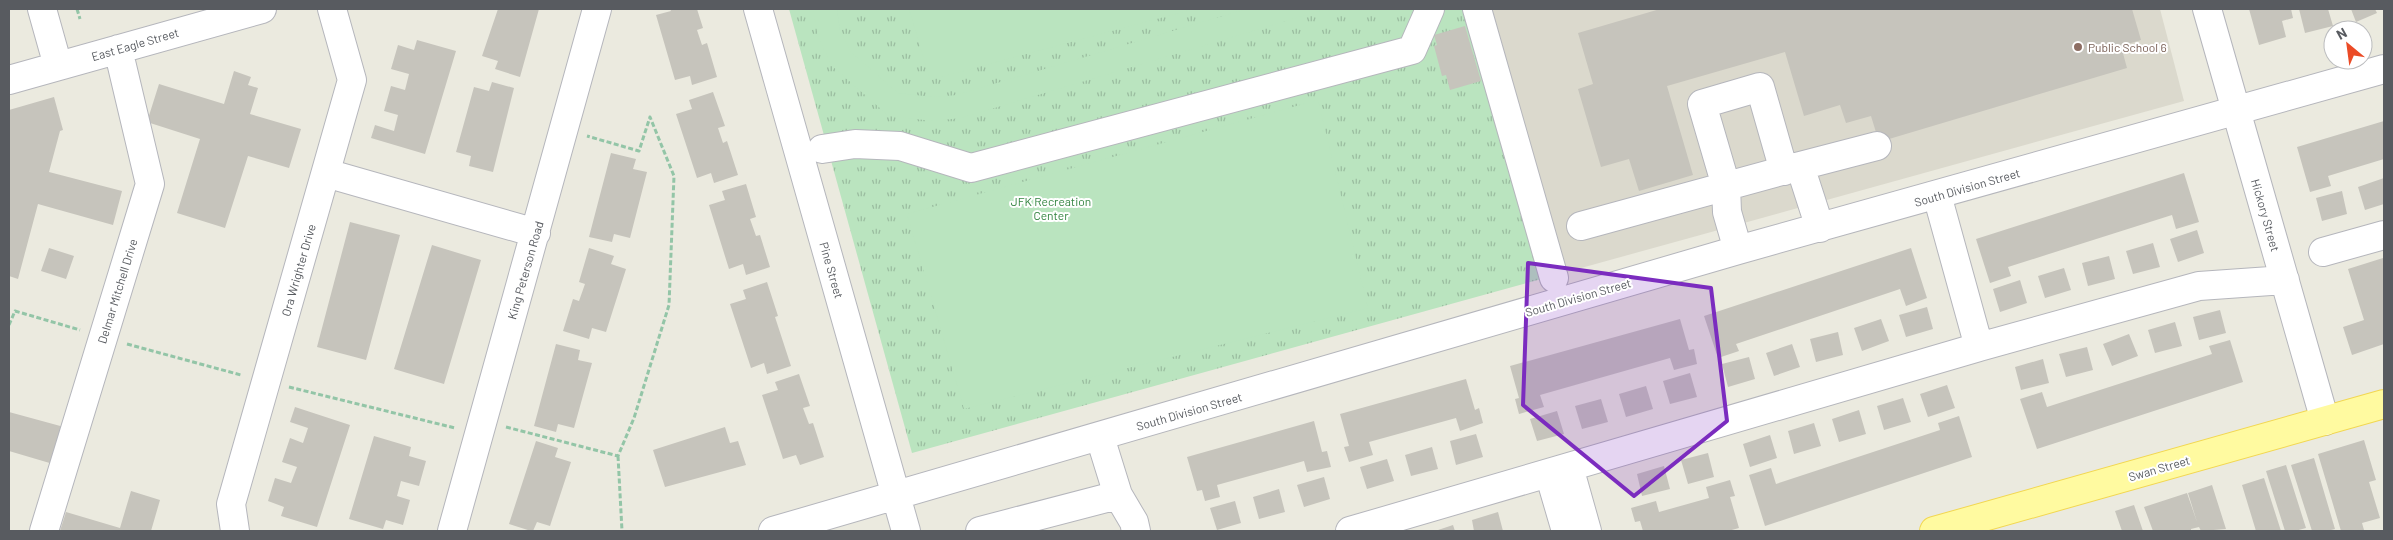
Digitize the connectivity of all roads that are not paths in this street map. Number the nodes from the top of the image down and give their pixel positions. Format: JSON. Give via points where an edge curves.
{"nodes":[{"id":1,"x":42,"y":9,"type":"edge"},
{"id":2,"x":262,"y":9,"type":"edge"},
{"id":3,"x":332,"y":9,"type":"edge"},
{"id":4,"x":597,"y":9,"type":"edge"},
{"id":5,"x":758,"y":9,"type":"edge"},
{"id":6,"x":1430,"y":9,"type":"edge"},
{"id":7,"x":1477,"y":9,"type":"edge"},
{"id":8,"x":2207,"y":9,"type":"edge"},
{"id":9,"x":118,"y":49,"type":"junction"},
{"id":10,"x":58,"y":66,"type":"junction"},
{"id":11,"x":2384,"y":69,"type":"edge"},
{"id":12,"x":9,"y":80,"type":"edge"},
{"id":13,"x":2236,"y":110,"type":"junction"},
{"id":14,"x":1876,"y":146,"type":"dead end"},
{"id":15,"x":822,"y":149,"type":"dead end"},
{"id":16,"x":1792,"y":168,"type":"junction"},
{"id":17,"x":326,"y":172,"type":"junction"},
{"id":18,"x":1726,"y":186,"type":"junction"},
{"id":19,"x":1938,"y":195,"type":"junction"},
{"id":20,"x":1581,"y":226,"type":"dead end"},
{"id":21,"x":1820,"y":228,"type":"junction"},
{"id":22,"x":536,"y":232,"type":"junction"},
{"id":23,"x":2384,"y":235,"type":"edge"},
{"id":24,"x":1738,"y":250,"type":"junction"},
{"id":25,"x":2323,"y":252,"type":"dead end"},
{"id":26,"x":1554,"y":278,"type":"dead end"},
{"id":27,"x":2285,"y":280,"type":"junction"},
{"id":28,"x":1979,"y":347,"type":"junction"},
{"id":29,"x":2384,"y":404,"type":"edge"},
{"id":30,"x":2325,"y":421,"type":"junction"},
{"id":31,"x":1100,"y":437,"type":"junction"},
{"id":32,"x":1559,"y":470,"type":"junction"},
{"id":33,"x":1118,"y":495,"type":"junction"},
{"id":34,"x":896,"y":496,"type":"junction"},
{"id":35,"x":44,"y":531,"type":"edge"},
{"id":36,"x":234,"y":531,"type":"edge"},
{"id":37,"x":452,"y":531,"type":"edge"},
{"id":38,"x":773,"y":531,"type":"edge"},
{"id":39,"x":906,"y":531,"type":"edge"},
{"id":40,"x":980,"y":531,"type":"edge"},
{"id":41,"x":1136,"y":531,"type":"edge"},
{"id":42,"x":1350,"y":531,"type":"edge"},
{"id":43,"x":1566,"y":531,"type":"edge"},
{"id":44,"x":1587,"y":531,"type":"edge"},
{"id":45,"x":1934,"y":531,"type":"edge"}],
"edges":[{"from":1,"to":10,"type":"street"},
{"from":2,"to":9,"type":"street","name":"East Eagle Street"},
{"from":3,"to":17,"type":"street","name":"Ora Wrighter Drive","via":[[352,80]]},
{"from":4,"to":22,"type":"street","name":"King Peterson Road"},
{"from":5,"to":34,"type":"street","name":"Pine Street"},
{"from":6,"to":15,"type":"street","via":[[1412,50],[971,168],[900,146],[855,144]]},
{"from":7,"to":26,"type":"street"},
{"from":8,"to":13,"type":"street","name":"Hickory Street"},
{"from":9,"to":10,"type":"street","name":"East Eagle Street"},
{"from":9,"to":35,"type":"street","name":"Delmar Mitchell Drive","via":[[150,184]]},
{"from":10,"to":12,"type":"street","name":"East Eagle Street"},
{"from":11,"to":13,"type":"street","name":"South Division Street"},
{"from":13,"to":19,"type":"street","name":"South Division Street"},
{"from":13,"to":27,"type":"street","name":"Hickory Street"},
{"from":14,"to":16,"type":"street"},
{"from":16,"to":18,"type":"street"},
{"from":16,"to":18,"type":"street","via":[[1760,87],[1702,104]]},
{"from":16,"to":21,"type":"street"},
{"from":17,"to":22,"type":"street"},
{"from":17,"to":36,"type":"street","name":"Ora Wrighter Drive","via":[[231,504]]},
{"from":18,"to":20,"type":"street"},
{"from":18,"to":24,"type":"street","via":[[1727,212]]},
{"from":19,"to":21,"type":"street","name":"South Division Street"},
{"from":19,"to":28,"type":"street"},
{"from":21,"to":24,"type":"street","name":"South Division Street"},
{"from":22,"to":37,"type":"street","name":"King Peterson Road"},
{"from":23,"to":25,"type":"street"},
{"from":24,"to":31,"type":"street","name":"South Division Street"},
{"from":27,"to":28,"type":"street","via":[[2199,286]]},
{"from":27,"to":30,"type":"street","name":"Hickory Street"},
{"from":28,"to":32,"type":"street"},
{"from":29,"to":30,"type":"main road","name":"Swan Street"},
{"from":30,"to":45,"type":"main road","name":"Swan Street"},
{"from":31,"to":33,"type":"street"},
{"from":31,"to":34,"type":"street","name":"South Division Street"},
{"from":32,"to":42,"type":"street"},
{"from":32,"to":43,"type":"street"},
{"from":32,"to":44,"type":"street"},
{"from":33,"to":40,"type":"street"},
{"from":33,"to":41,"type":"street"},
{"from":34,"to":38,"type":"street","name":"South Division Street"},
{"from":34,"to":39,"type":"street","name":"Pine Street"}]}
